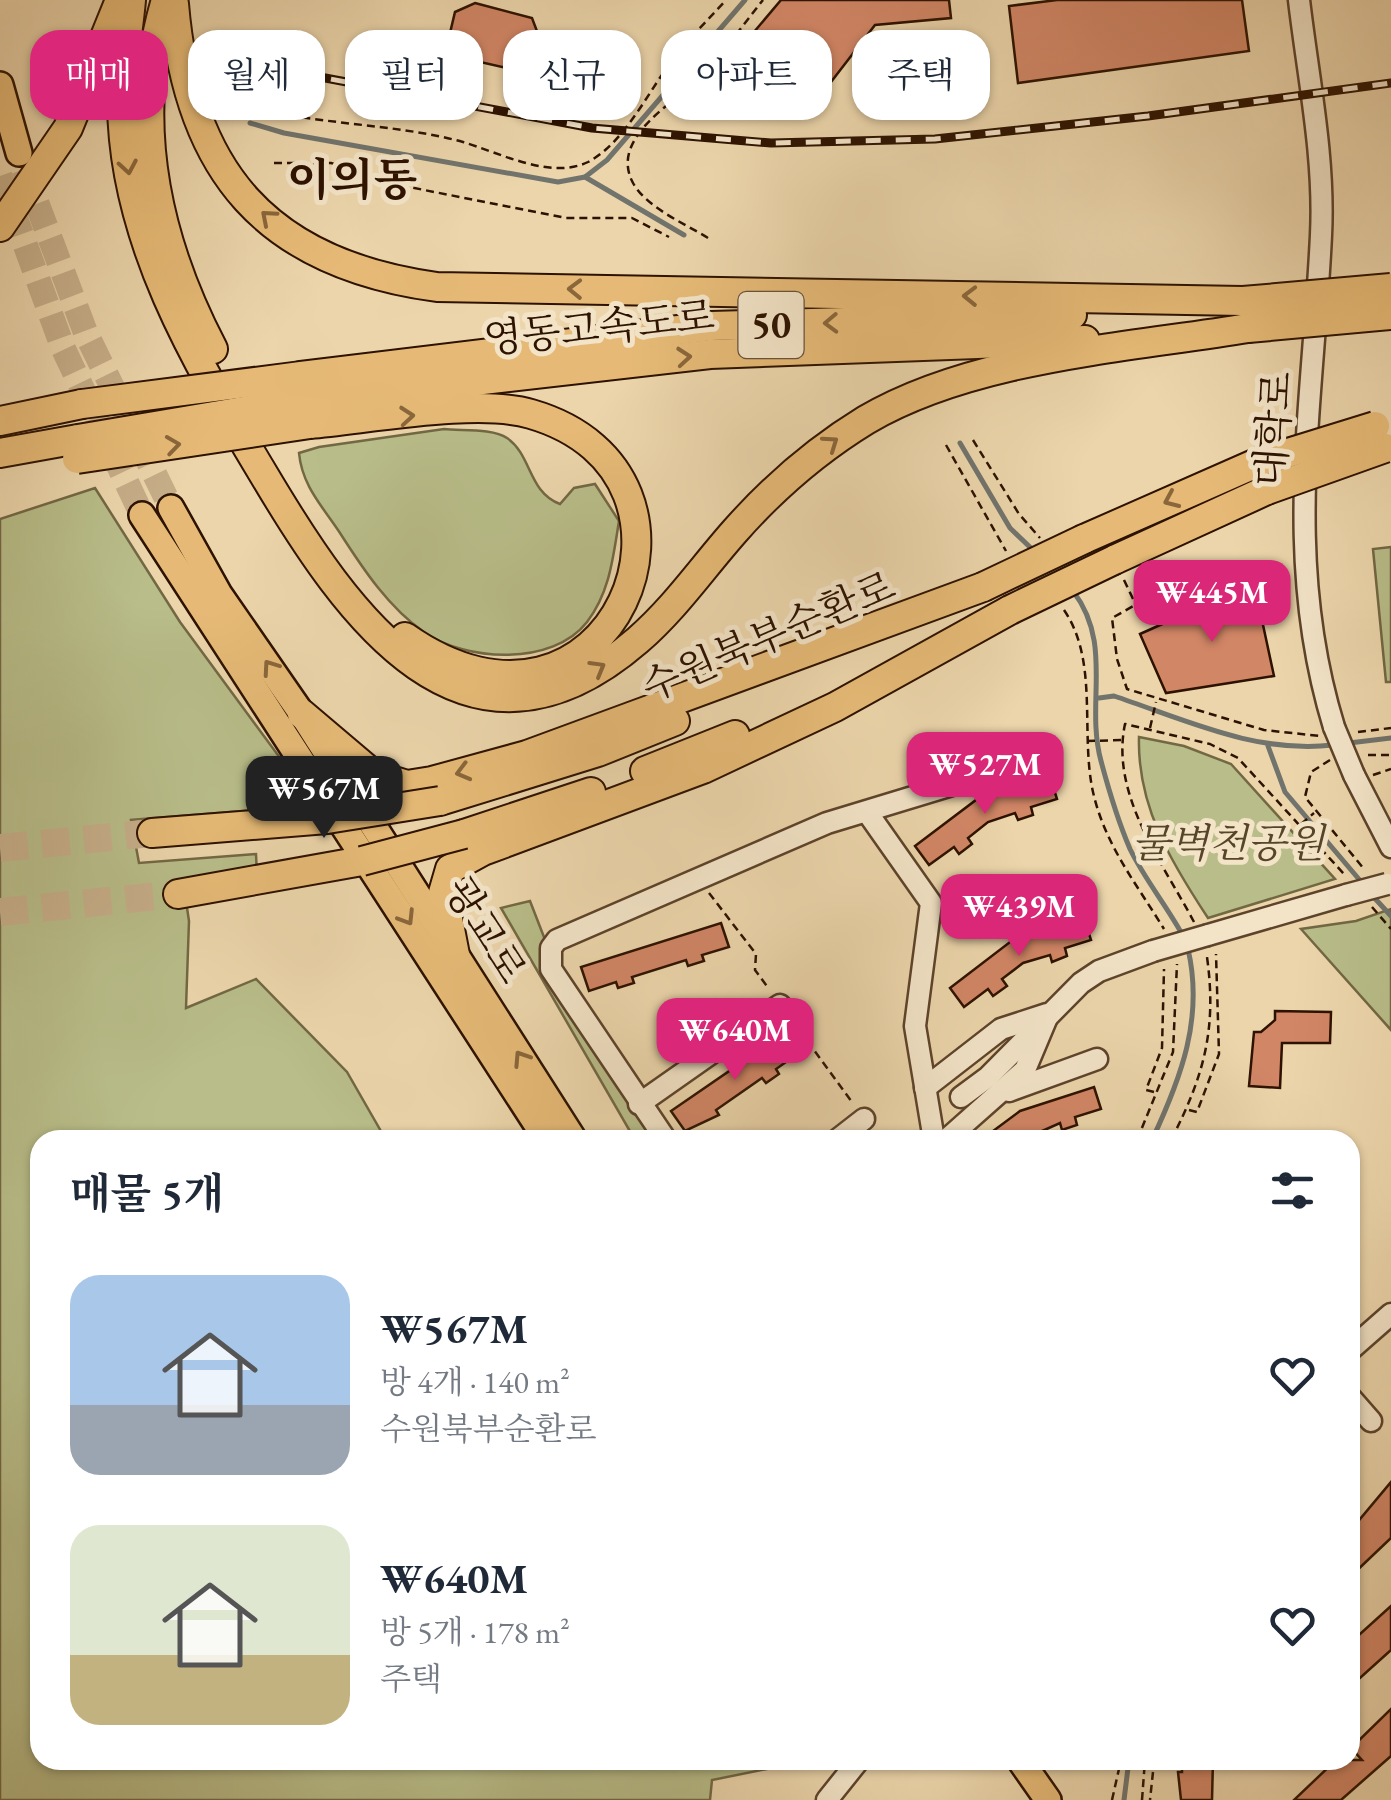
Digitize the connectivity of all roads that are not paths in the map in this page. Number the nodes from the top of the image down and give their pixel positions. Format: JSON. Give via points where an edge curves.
{"nodes":[{"id":1,"x":120,"y":0,"type":"edge"},
{"id":2,"x":131,"y":0,"type":"edge"},
{"id":3,"x":166,"y":0,"type":"edge"},
{"id":4,"x":174,"y":0,"type":"edge"},
{"id":5,"x":1299,"y":0,"type":"edge"},
{"id":6,"x":0,"y":85,"type":"edge"},
{"id":7,"x":19,"y":154,"type":"tunnel mouth"},
{"id":8,"x":0,"y":228,"type":"edge"},
{"id":9,"x":1391,"y":288,"type":"edge"},
{"id":10,"x":1245,"y":314,"type":"junction"},
{"id":11,"x":1391,"y":316,"type":"edge"},
{"id":12,"x":307,"y":400,"type":"junction"},
{"id":13,"x":0,"y":421,"type":"edge"},
{"id":14,"x":1385,"y":435,"type":"edge"},
{"id":15,"x":77,"y":449,"type":"junction"},
{"id":16,"x":0,"y":453,"type":"edge"},
{"id":17,"x":0,"y":469,"type":"edge"},
{"id":18,"x":171,"y":508,"type":"tunnel mouth"},
{"id":19,"x":142,"y":515,"type":"tunnel mouth"},
{"id":20,"x":984,"y":587,"type":"junction"},
{"id":21,"x":1010,"y":610,"type":"junction"},
{"id":22,"x":302,"y":714,"type":"junction"},
{"id":23,"x":1041,"y":758,"type":"dead end"},
{"id":24,"x":867,"y":812,"type":"junction"},
{"id":25,"x":152,"y":832,"type":"tunnel mouth"},
{"id":26,"x":1391,"y":848,"type":"edge"},
{"id":27,"x":1389,"y":883,"type":"edge"},
{"id":28,"x":178,"y":894,"type":"tunnel mouth"},
{"id":29,"x":455,"y":955,"type":"junction"},
{"id":30,"x":780,"y":1004,"type":"dead end"},
{"id":31,"x":1049,"y":1013,"type":"junction"},
{"id":32,"x":1098,"y":1060,"type":"dead end"},
{"id":33,"x":925,"y":1088,"type":"junction"},
{"id":34,"x":1002,"y":1094,"type":"junction"},
{"id":35,"x":961,"y":1096,"type":"dead end"},
{"id":36,"x":639,"y":1104,"type":"junction"},
{"id":37,"x":864,"y":1119,"type":"dead end"},
{"id":38,"x":542,"y":1130,"type":"edge"},
{"id":39,"x":568,"y":1130,"type":"edge"},
{"id":40,"x":658,"y":1130,"type":"edge"},
{"id":41,"x":849,"y":1130,"type":"edge"},
{"id":42,"x":932,"y":1130,"type":"edge"},
{"id":43,"x":958,"y":1130,"type":"edge"},
{"id":44,"x":1391,"y":1314,"type":"edge"},
{"id":45,"x":1360,"y":1341,"type":"edge"},
{"id":46,"x":1360,"y":1410,"type":"edge"},
{"id":47,"x":1370,"y":1421,"type":"dead end"},
{"id":48,"x":851,"y":1770,"type":"edge"},
{"id":49,"x":1027,"y":1770,"type":"edge"},
{"id":50,"x":827,"y":1800,"type":"edge"},
{"id":51,"x":1048,"y":1800,"type":"edge"}],
"edges":[{"from":1,"to":8,"type":"highway","via":[[68,128]]},
{"from":2,"to":10,"type":"highway","one_way":true,"via":[[122,100],[125,156],[160,283],[260,468],[336,590],[400,655],[462,688],[496,696],[536,692],[613,660],[668,611],[791,475],[886,409],[968,380]]},
{"from":12,"to":3,"type":"highway","one_way":true,"via":[[496,410],[565,428],[604,462],[630,505],[636,558],[619,612],[570,659],[524,674],[487,675],[416,644],[354,586],[265,447],[170,251],[147,114]]},
{"from":10,"to":4,"type":"highway","one_way":true,"via":[[437,287],[392,280],[338,264],[300,243],[221,169],[178,61]]},
{"from":5,"to":26,"type":"street","name":"대학로","bridge":true,"via":[[1322,186],[1302,534],[1315,654],[1339,732]]},
{"from":6,"to":7,"type":"main road"},
{"from":9,"to":10,"type":"highway","name":"영동고속도로","number":"50","bridge":true},
{"from":10,"to":11,"type":"highway","name":"영동고속도로","number":"50","bridge":true},
{"from":10,"to":12,"type":"highway","name":"영동고속도로","number":"50","via":[[711,326]]},
{"from":12,"to":13,"type":"highway","name":"영동고속도로","number":"50","bridge":true,"via":[[82,404]]},
{"from":15,"to":12,"type":"highway","name":"영동고속도로","number":"50","one_way":true,"bridge":true},
{"from":14,"to":20,"type":"highway","name":"수원북부순환로","one_way":true,"bridge":true,"via":[[1259,462]]},
{"from":14,"to":21,"type":"highway","name":"수원북부순환로","bridge":true,"via":[[1119,570]]},
{"from":15,"to":16,"type":"highway","name":"영동고속도로","number":"50"},
{"from":15,"to":17,"type":"highway"},
{"from":22,"to":18,"type":"main road","name":"광교로","one_way":true,"via":[[219,594]]},
{"from":19,"to":38,"type":"main road","name":"광교로","one_way":true},
{"from":20,"to":22,"type":"highway","one_way":true,"via":[[527,755],[432,781],[407,785],[374,775]]},
{"from":20,"to":25,"type":"highway","name":"수원북부순환로","bridge":true,"via":[[598,752],[440,801],[327,819]]},
{"from":21,"to":28,"type":"highway","name":"수원북부순환로","bridge":true,"via":[[620,781],[362,862]]},
{"from":21,"to":29,"type":"highway","via":[[835,708],[720,762],[482,851],[450,870],[444,893]]},
{"from":22,"to":29,"type":"main road","name":"광교로"},
{"from":23,"to":24,"type":"street"},
{"from":24,"to":33,"type":"street","via":[[931,904],[915,1026]]},
{"from":24,"to":36,"type":"street","via":[[794,836],[557,940],[551,969]]},
{"from":27,"to":31,"type":"street","bridge":true,"via":[[1099,971]]},
{"from":39,"to":29,"type":"main road","name":"광교로","one_way":true},
{"from":30,"to":36,"type":"street"},
{"from":31,"to":33,"type":"street","via":[[1002,1029]]},
{"from":31,"to":34,"type":"street","via":[[1032,1058]]},
{"from":31,"to":35,"type":"street"},
{"from":32,"to":34,"type":"street"},
{"from":33,"to":42,"type":"street"},
{"from":34,"to":43,"type":"street"},
{"from":36,"to":40,"type":"street"},
{"from":37,"to":41,"type":"street"},
{"from":44,"to":45,"type":"street"},
{"from":46,"to":47,"type":"street"},
{"from":48,"to":50,"type":"street"},
{"from":49,"to":51,"type":"main road"}]}
